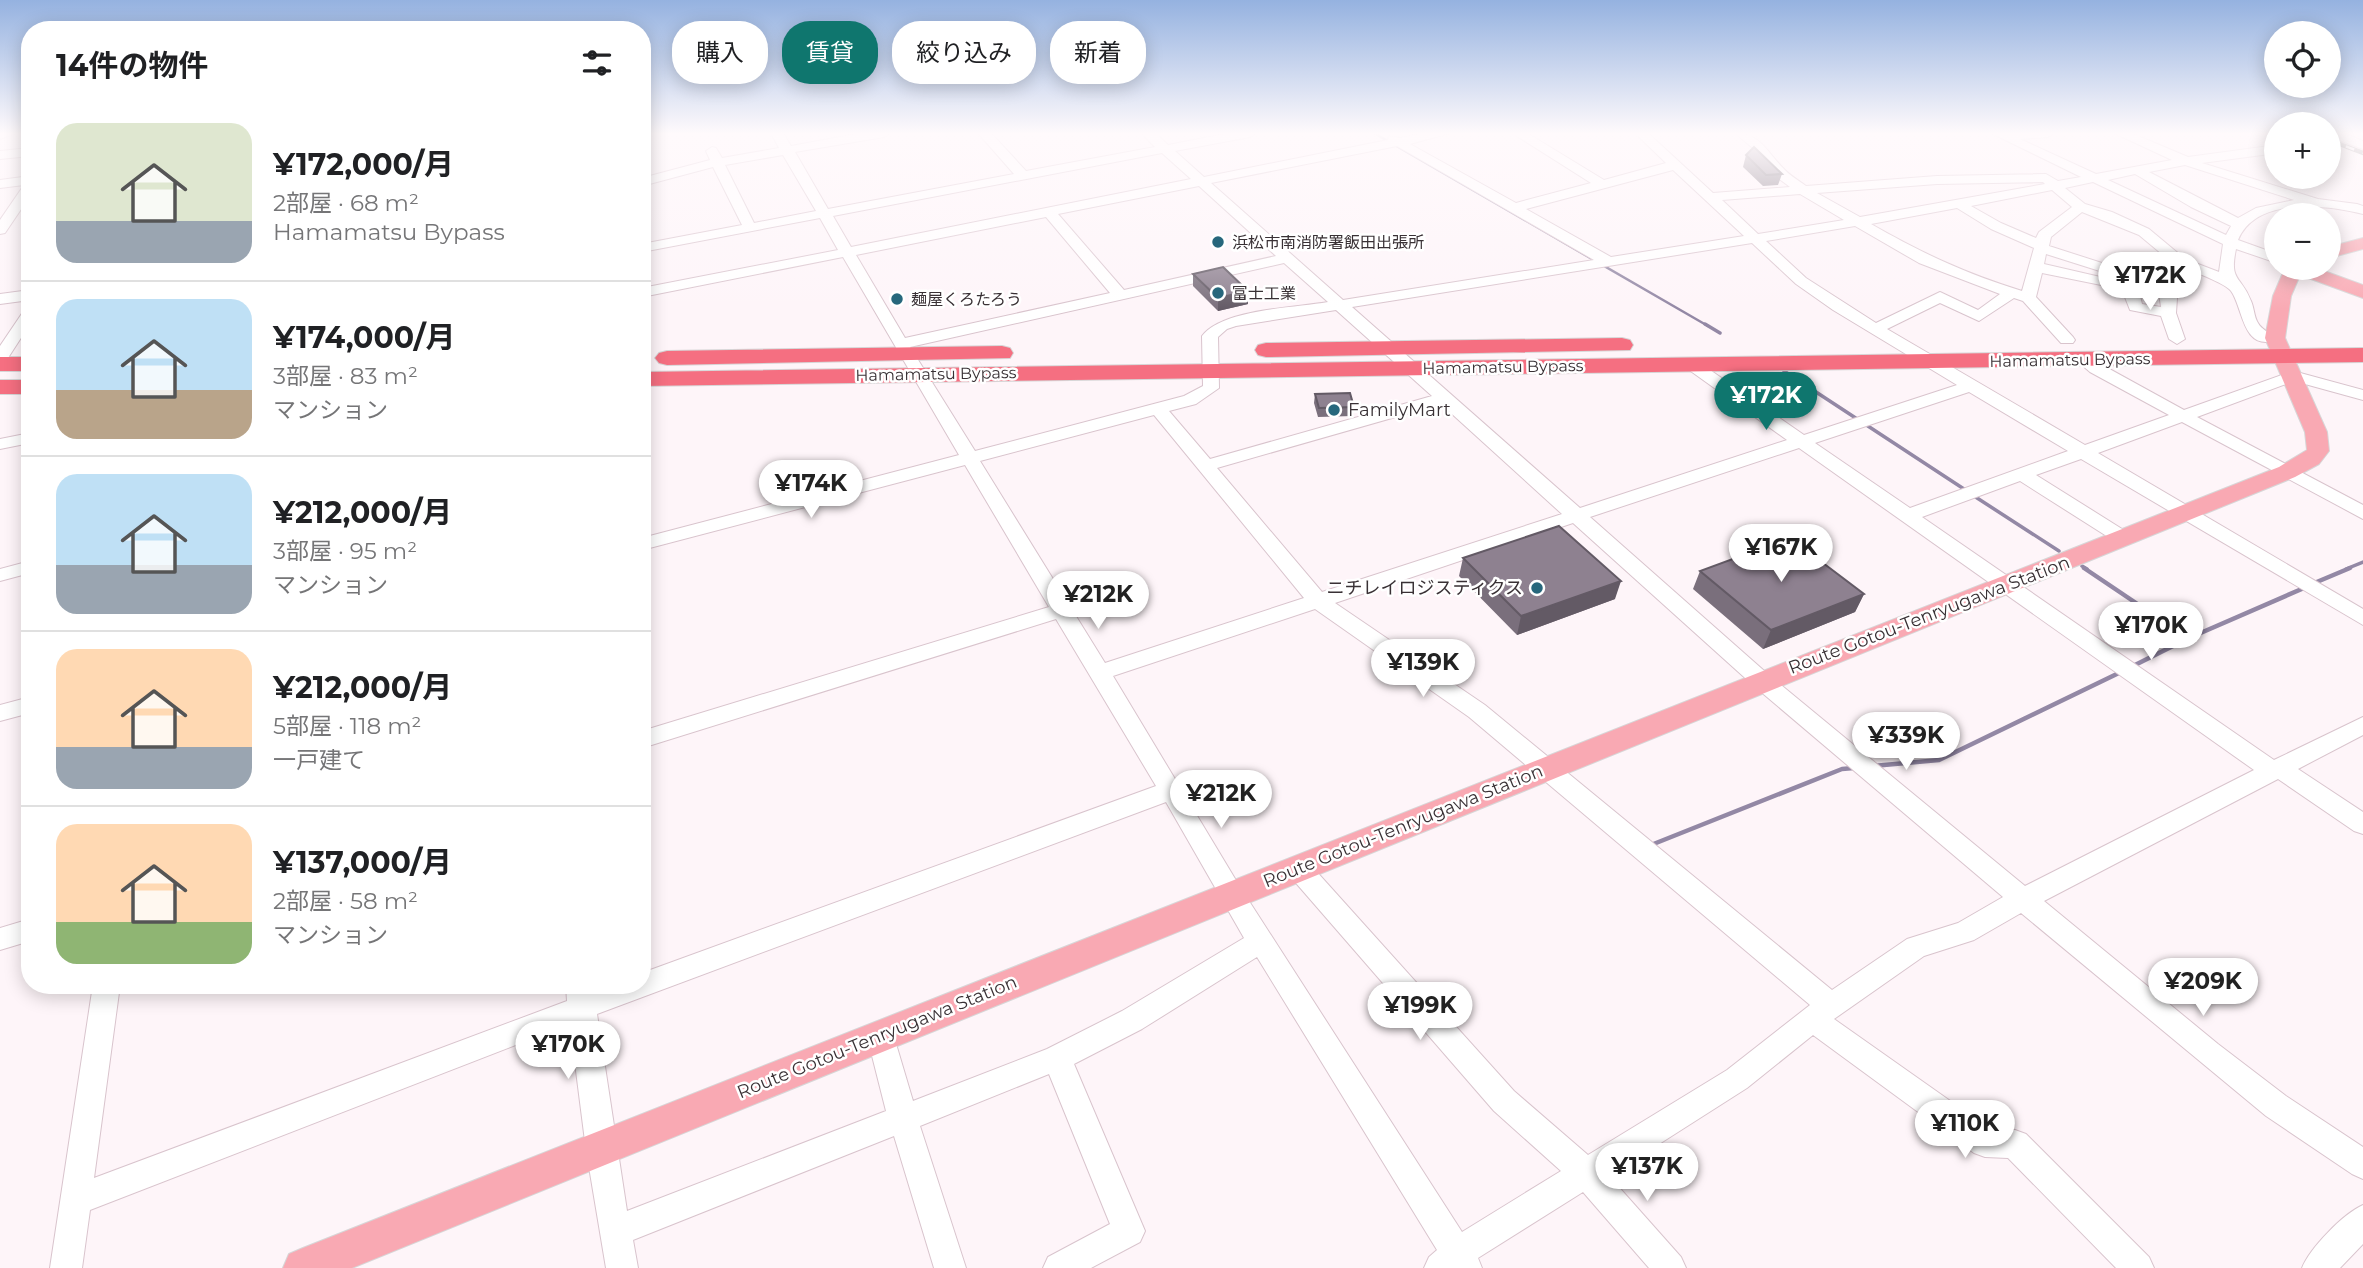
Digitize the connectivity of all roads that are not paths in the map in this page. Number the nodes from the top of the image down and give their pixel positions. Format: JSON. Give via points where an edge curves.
{"nodes":[{"id":1,"x":733,"y":192,"type":"edge"},
{"id":2,"x":813,"y":192,"type":"edge"},
{"id":3,"x":939,"y":192,"type":"edge"},
{"id":4,"x":1149,"y":192,"type":"edge"},
{"id":5,"x":1212,"y":192,"type":"edge"},
{"id":6,"x":1486,"y":192,"type":"edge"},
{"id":7,"x":1571,"y":192,"type":"edge"},
{"id":8,"x":1706,"y":192,"type":"edge"},
{"id":9,"x":1786,"y":192,"type":"edge"},
{"id":10,"x":1806,"y":192,"type":"edge"},
{"id":11,"x":2022,"y":192,"type":"edge"},
{"id":12,"x":2062,"y":192,"type":"edge"},
{"id":13,"x":2126,"y":192,"type":"edge"},
{"id":14,"x":2175,"y":192,"type":"edge"},
{"id":15,"x":2289,"y":192,"type":"edge"},
{"id":16,"x":1711,"y":197,"type":"junction"},
{"id":17,"x":21,"y":199,"type":"edge"},
{"id":18,"x":2316,"y":203,"type":"edge"},
{"id":19,"x":1959,"y":204,"type":"junction"},
{"id":20,"x":2080,"y":207,"type":"junction"},
{"id":21,"x":2341,"y":207,"type":"edge"},
{"id":22,"x":1514,"y":208,"type":"junction"},
{"id":23,"x":2363,"y":209,"type":"edge"},
{"id":24,"x":2264,"y":210,"type":"edge"},
{"id":25,"x":1049,"y":212,"type":"junction"},
{"id":26,"x":826,"y":214,"type":"junction"},
{"id":27,"x":21,"y":221,"type":"edge"},
{"id":28,"x":1858,"y":222,"type":"junction"},
{"id":29,"x":2239,"y":224,"type":"junction"},
{"id":30,"x":2,"y":225,"type":"edge"},
{"id":31,"x":750,"y":228,"type":"junction"},
{"id":32,"x":1754,"y":239,"type":"junction"},
{"id":33,"x":2231,"y":242,"type":"junction"},
{"id":34,"x":2363,"y":243,"type":"edge"},
{"id":35,"x":651,"y":246,"type":"edge"},
{"id":36,"x":2041,"y":247,"type":"junction"},
{"id":37,"x":2341,"y":249,"type":"edge"},
{"id":38,"x":848,"y":252,"type":"junction"},
{"id":39,"x":2264,"y":254,"type":"edge"},
{"id":40,"x":1286,"y":258,"type":"junction"},
{"id":41,"x":1609,"y":262,"type":"junction"},
{"id":42,"x":2180,"y":262,"type":"junction"},
{"id":43,"x":2036,"y":267,"type":"junction"},
{"id":44,"x":2131,"y":280,"type":"junction"},
{"id":45,"x":2289,"y":280,"type":"edge"},
{"id":46,"x":2332,"y":280,"type":"edge"},
{"id":47,"x":2232,"y":283,"type":"junction"},
{"id":48,"x":651,"y":291,"type":"edge"},
{"id":49,"x":2363,"y":292,"type":"edge"},
{"id":50,"x":2010,"y":294,"type":"junction"},
{"id":51,"x":1120,"y":295,"type":"junction"},
{"id":52,"x":21,"y":296,"type":"edge"},
{"id":53,"x":2028,"y":298,"type":"junction"},
{"id":54,"x":0,"y":299,"type":"edge"},
{"id":55,"x":1337,"y":305,"type":"junction"},
{"id":56,"x":2168,"y":313,"type":"junction"},
{"id":57,"x":21,"y":328,"type":"edge"},
{"id":58,"x":1874,"y":330,"type":"junction"},
{"id":59,"x":2363,"y":337,"type":"edge"},
{"id":60,"x":2177,"y":339,"type":"junction"},
{"id":61,"x":2067,"y":340,"type":"junction"},
{"id":62,"x":1896,"y":342,"type":"junction"},
{"id":63,"x":1384,"y":347,"type":"junction"},
{"id":64,"x":904,"y":348,"type":"junction"},
{"id":65,"x":2280,"y":352,"type":"junction"},
{"id":66,"x":2363,"y":355,"type":"edge"},
{"id":67,"x":0,"y":358,"type":"edge"},
{"id":68,"x":651,"y":358,"type":"edge"},
{"id":69,"x":2084,"y":360,"type":"junction"},
{"id":70,"x":1211,"y":361,"type":"junction"},
{"id":71,"x":1929,"y":362,"type":"junction"},
{"id":72,"x":0,"y":364,"type":"edge"},
{"id":73,"x":21,"y":364,"type":"edge"},
{"id":74,"x":1691,"y":364,"type":"junction"},
{"id":75,"x":1410,"y":368,"type":"junction"},
{"id":76,"x":919,"y":375,"type":"junction"},
{"id":77,"x":651,"y":379,"type":"edge"},
{"id":78,"x":1969,"y":386,"type":"junction"},
{"id":79,"x":0,"y":387,"type":"edge"},
{"id":80,"x":21,"y":387,"type":"edge"},
{"id":81,"x":2363,"y":396,"type":"edge"},
{"id":82,"x":1443,"y":398,"type":"junction"},
{"id":83,"x":1158,"y":409,"type":"junction"},
{"id":84,"x":2181,"y":415,"type":"junction"},
{"id":85,"x":21,"y":440,"type":"edge"},
{"id":86,"x":1800,"y":442,"type":"junction"},
{"id":87,"x":0,"y":444,"type":"edge"},
{"id":88,"x":2081,"y":452,"type":"junction"},
{"id":89,"x":969,"y":458,"type":"junction"},
{"id":90,"x":1206,"y":466,"type":"junction"},
{"id":91,"x":2287,"y":472,"type":"junction"},
{"id":92,"x":2021,"y":474,"type":"junction"},
{"id":93,"x":2185,"y":513,"type":"junction"},
{"id":94,"x":2363,"y":513,"type":"edge"},
{"id":95,"x":1575,"y":515,"type":"junction"},
{"id":96,"x":1907,"y":516,"type":"junction"},
{"id":97,"x":2123,"y":538,"type":"junction"},
{"id":98,"x":651,"y":542,"type":"edge"},
{"id":99,"x":21,"y":569,"type":"edge"},
{"id":100,"x":0,"y":575,"type":"edge"},
{"id":101,"x":2005,"y":586,"type":"junction"},
{"id":102,"x":1318,"y":601,"type":"junction"},
{"id":103,"x":1061,"y":610,"type":"junction"},
{"id":104,"x":2363,"y":618,"type":"edge"},
{"id":105,"x":1099,"y":673,"type":"junction"},
{"id":106,"x":1762,"y":681,"type":"junction"},
{"id":107,"x":21,"y":707,"type":"edge"},
{"id":108,"x":0,"y":713,"type":"edge"},
{"id":109,"x":2363,"y":725,"type":"edge"},
{"id":110,"x":651,"y":737,"type":"edge"},
{"id":111,"x":1549,"y":768,"type":"junction"},
{"id":112,"x":2276,"y":770,"type":"junction"},
{"id":113,"x":1171,"y":790,"type":"junction"},
{"id":114,"x":2363,"y":824,"type":"edge"},
{"id":115,"x":1298,"y":869,"type":"junction"},
{"id":116,"x":1231,"y":894,"type":"junction"},
{"id":117,"x":2023,"y":899,"type":"junction"},
{"id":118,"x":21,"y":933,"type":"edge"},
{"id":119,"x":0,"y":939,"type":"edge"},
{"id":120,"x":1261,"y":941,"type":"junction"},
{"id":121,"x":651,"y":982,"type":"edge"},
{"id":122,"x":106,"y":994,"type":"edge"},
{"id":123,"x":581,"y":996,"type":"edge"},
{"id":124,"x":1821,"y":1012,"type":"junction"},
{"id":125,"x":881,"y":1035,"type":"junction"},
{"id":126,"x":1057,"y":1058,"type":"junction"},
{"id":127,"x":903,"y":1118,"type":"junction"},
{"id":128,"x":601,"y":1149,"type":"junction"},
{"id":129,"x":2363,"y":1164,"type":"edge"},
{"id":130,"x":1585,"y":1172,"type":"junction"},
{"id":131,"x":77,"y":1200,"type":"junction"},
{"id":132,"x":2363,"y":1221,"type":"edge"},
{"id":133,"x":616,"y":1231,"type":"junction"},
{"id":134,"x":1454,"y":1263,"type":"edge"},
{"id":135,"x":66,"y":1268,"type":"edge"},
{"id":136,"x":303,"y":1268,"type":"edge"},
{"id":137,"x":622,"y":1268,"type":"edge"},
{"id":138,"x":950,"y":1268,"type":"edge"},
{"id":139,"x":1059,"y":1268,"type":"edge"},
{"id":140,"x":1670,"y":1268,"type":"edge"},
{"id":141,"x":2138,"y":1268,"type":"edge"},
{"id":142,"x":2318,"y":1268,"type":"edge"}],
"edges":[{"from":1,"to":31,"type":"street"},
{"from":2,"to":26,"type":"street"},
{"from":3,"to":26,"type":"street"},
{"from":4,"to":25,"type":"street"},
{"from":5,"to":40,"type":"street"},
{"from":6,"to":22,"type":"street"},
{"from":7,"to":22,"type":"street"},
{"from":8,"to":16,"type":"street"},
{"from":9,"to":16,"type":"street"},
{"from":10,"to":28,"type":"street"},
{"from":11,"to":19,"type":"street"},
{"from":12,"to":20,"type":"street"},
{"from":13,"to":33,"type":"street"},
{"from":14,"to":29,"type":"street"},
{"from":15,"to":18,"type":"street"},
{"from":16,"to":32,"type":"street"},
{"from":17,"to":30,"type":"street"},
{"from":19,"to":28,"type":"street"},
{"from":19,"to":36,"type":"street"},
{"from":20,"to":36,"type":"street","via":[[2045,235]]},
{"from":20,"to":42,"type":"street","via":[[2144,232]]},
{"from":21,"to":23,"type":"street"},
{"from":22,"to":41,"type":"street"},
{"from":24,"to":29,"type":"street"},
{"from":25,"to":38,"type":"street"},
{"from":25,"to":51,"type":"street"},
{"from":26,"to":31,"type":"street"},
{"from":26,"to":38,"type":"street"},
{"from":27,"to":30,"type":"street"},
{"from":28,"to":32,"type":"street"},
{"from":28,"to":50,"type":"street","via":[[1924,260]]},
{"from":29,"to":33,"type":"street"},
{"from":31,"to":35,"type":"street"},
{"from":32,"to":41,"type":"street"},
{"from":32,"to":58,"type":"street","via":[[1801,281]]},
{"from":33,"to":39,"type":"street"},
{"from":33,"to":47,"type":"street","via":[[2226,277]]},
{"from":34,"to":37,"type":"main road"},
{"from":36,"to":43,"type":"street"},
{"from":36,"to":44,"type":"street"},
{"from":38,"to":48,"type":"street"},
{"from":38,"to":64,"type":"street"},
{"from":40,"to":51,"type":"street"},
{"from":40,"to":55,"type":"street"},
{"from":41,"to":55,"type":"street"},
{"from":42,"to":44,"type":"street","via":[[2150,269]]},
{"from":42,"to":47,"type":"street"},
{"from":43,"to":44,"type":"street"},
{"from":43,"to":53,"type":"street"},
{"from":44,"to":56,"type":"street","via":[[2165,290]]},
{"from":44,"to":56,"type":"street","via":[[2135,307]]},
{"from":45,"to":65,"type":"main road","via":[[2282,296]]},
{"from":46,"to":49,"type":"main road"},
{"from":47,"to":65,"type":"street","via":[[2243,299],[2251,326]]},
{"from":50,"to":53,"type":"street"},
{"from":50,"to":58,"type":"street","via":[[1979,316],[1940,297]]},
{"from":51,"to":64,"type":"street"},
{"from":52,"to":54,"type":"street"},
{"from":53,"to":61,"type":"street"},
{"from":55,"to":63,"type":"street"},
{"from":55,"to":70,"type":"street","via":[[1221,326],[1210,337]]},
{"from":56,"to":60,"type":"street"},
{"from":57,"to":67,"type":"street"},
{"from":58,"to":62,"type":"street"},
{"from":59,"to":65,"type":"highway","name":"Hamamatsu Bypass"},
{"from":60,"to":61,"type":"highway","name":"Hamamatsu Bypass"},
{"from":60,"to":65,"type":"highway","name":"Hamamatsu Bypass"},
{"from":61,"to":62,"type":"highway","name":"Hamamatsu Bypass"},
{"from":62,"to":63,"type":"highway","name":"Hamamatsu Bypass"},
{"from":62,"to":71,"type":"street"},
{"from":63,"to":70,"type":"highway","name":"Hamamatsu Bypass"},
{"from":63,"to":75,"type":"street"},
{"from":64,"to":68,"type":"highway","name":"Hamamatsu Bypass"},
{"from":64,"to":70,"type":"highway","name":"Hamamatsu Bypass"},
{"from":64,"to":76,"type":"street"},
{"from":65,"to":66,"type":"highway","name":"Hamamatsu Bypass"},
{"from":65,"to":69,"type":"highway","name":"Hamamatsu Bypass"},
{"from":65,"to":81,"type":"street"},
{"from":65,"to":84,"type":"street"},
{"from":65,"to":91,"type":"main road","name":"Route Gotou-Tenryugawa Station","via":[[2316,432],[2318,451]]},
{"from":69,"to":71,"type":"highway","name":"Hamamatsu Bypass"},
{"from":69,"to":84,"type":"street"},
{"from":70,"to":75,"type":"highway","name":"Hamamatsu Bypass"},
{"from":70,"to":76,"type":"highway","name":"Hamamatsu Bypass"},
{"from":70,"to":83,"type":"street","via":[[1211,388],[1203,395]]},
{"from":71,"to":74,"type":"highway","name":"Hamamatsu Bypass"},
{"from":71,"to":78,"type":"street"},
{"from":72,"to":73,"type":"highway"},
{"from":74,"to":75,"type":"highway","name":"Hamamatsu Bypass"},
{"from":74,"to":86,"type":"street"},
{"from":75,"to":82,"type":"street"},
{"from":76,"to":77,"type":"highway","name":"Hamamatsu Bypass"},
{"from":76,"to":89,"type":"street"},
{"from":78,"to":86,"type":"street"},
{"from":78,"to":88,"type":"street"},
{"from":79,"to":80,"type":"highway"},
{"from":82,"to":90,"type":"street"},
{"from":82,"to":95,"type":"street"},
{"from":83,"to":89,"type":"street"},
{"from":83,"to":90,"type":"street"},
{"from":84,"to":88,"type":"street"},
{"from":84,"to":91,"type":"street"},
{"from":85,"to":87,"type":"street"},
{"from":86,"to":95,"type":"street"},
{"from":86,"to":96,"type":"street"},
{"from":88,"to":92,"type":"street"},
{"from":88,"to":93,"type":"street"},
{"from":89,"to":98,"type":"street"},
{"from":89,"to":103,"type":"street"},
{"from":90,"to":102,"type":"street"},
{"from":91,"to":93,"type":"main road","name":"Route Gotou-Tenryugawa Station"},
{"from":91,"to":94,"type":"street"},
{"from":92,"to":96,"type":"street"},
{"from":92,"to":97,"type":"street"},
{"from":93,"to":97,"type":"main road","name":"Route Gotou-Tenryugawa Station"},
{"from":93,"to":104,"type":"street"},
{"from":95,"to":102,"type":"street"},
{"from":95,"to":106,"type":"street"},
{"from":96,"to":101,"type":"street"},
{"from":97,"to":101,"type":"main road","name":"Route Gotou-Tenryugawa Station"},
{"from":99,"to":100,"type":"street"},
{"from":101,"to":106,"type":"main road","name":"Route Gotou-Tenryugawa Station"},
{"from":101,"to":112,"type":"street"},
{"from":102,"to":105,"type":"street"},
{"from":102,"to":111,"type":"street","via":[[1477,711]]},
{"from":103,"to":105,"type":"street"},
{"from":103,"to":110,"type":"street"},
{"from":105,"to":113,"type":"street"},
{"from":106,"to":111,"type":"main road","name":"Route Gotou-Tenryugawa Station"},
{"from":106,"to":117,"type":"street"},
{"from":107,"to":108,"type":"street"},
{"from":109,"to":112,"type":"street"},
{"from":111,"to":115,"type":"main road","name":"Route Gotou-Tenryugawa Station"},
{"from":111,"to":124,"type":"street"},
{"from":112,"to":114,"type":"street"},
{"from":112,"to":117,"type":"street"},
{"from":113,"to":116,"type":"street"},
{"from":113,"to":121,"type":"street"},
{"from":115,"to":116,"type":"main road","name":"Route Gotou-Tenryugawa Station"},
{"from":115,"to":130,"type":"street","via":[[1504,1101]]},
{"from":116,"to":120,"type":"street"},
{"from":116,"to":125,"type":"main road","name":"Route Gotou-Tenryugawa Station"},
{"from":117,"to":124,"type":"street","via":[[1965,932],[1916,947]]},
{"from":117,"to":129,"type":"street","via":[[2276,1106]]},
{"from":118,"to":119,"type":"street"},
{"from":120,"to":126,"type":"street","via":[[1132,1020]]},
{"from":120,"to":134,"type":"street"},
{"from":122,"to":131,"type":"street"},
{"from":123,"to":128,"type":"street"},
{"from":123,"to":131,"type":"street"},
{"from":124,"to":130,"type":"street","via":[[1737,1079]]},
{"from":124,"to":141,"type":"street","via":[[1985,1143],[2015,1144]]},
{"from":125,"to":127,"type":"street"},
{"from":125,"to":128,"type":"main road","name":"Route Gotou-Tenryugawa Station"},
{"from":126,"to":127,"type":"street"},
{"from":126,"to":139,"type":"street","via":[[1129,1231]]},
{"from":127,"to":133,"type":"street"},
{"from":127,"to":138,"type":"street"},
{"from":128,"to":133,"type":"street"},
{"from":128,"to":136,"type":"main road","name":"Route Gotou-Tenryugawa Station"},
{"from":130,"to":134,"type":"street"},
{"from":130,"to":140,"type":"street"},
{"from":131,"to":135,"type":"street"},
{"from":132,"to":142,"type":"street"},
{"from":133,"to":137,"type":"street"}]}
